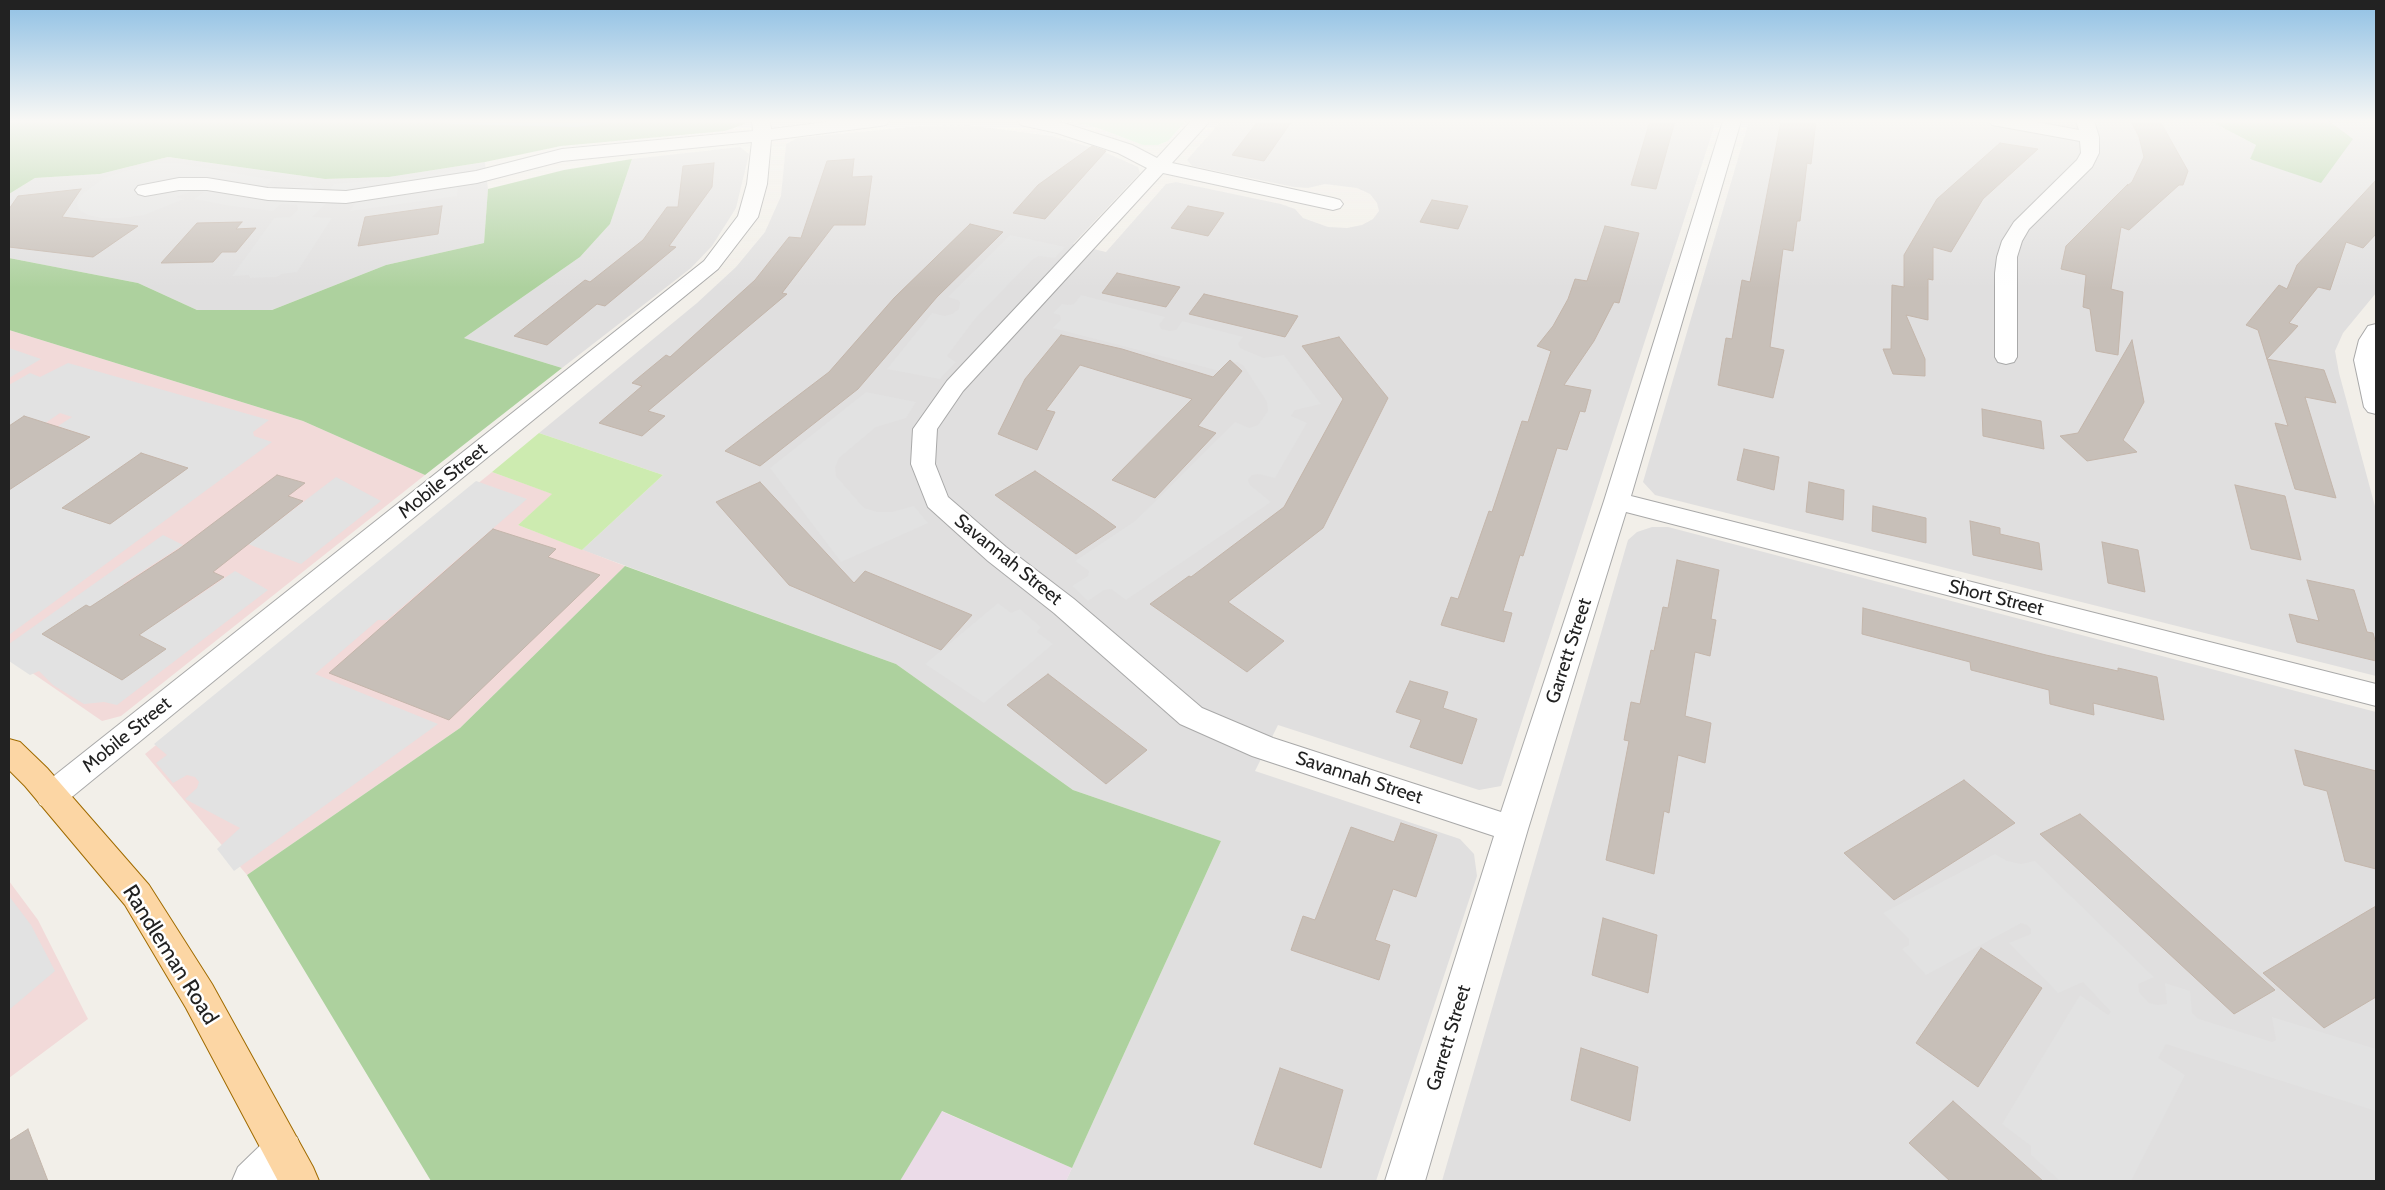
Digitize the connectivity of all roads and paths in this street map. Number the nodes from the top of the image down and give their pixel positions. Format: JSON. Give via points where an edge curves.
{"nodes":[{"id":1,"x":479,"y":177,"type":"edge"},
{"id":2,"x":758,"y":177,"type":"edge"},
{"id":3,"x":1149,"y":177,"type":"edge"},
{"id":4,"x":1207,"y":177,"type":"edge"},
{"id":5,"x":1715,"y":177,"type":"edge"},
{"id":6,"x":2072,"y":177,"type":"edge"},
{"id":7,"x":145,"y":190,"type":"dead end"},
{"id":8,"x":1333,"y":204,"type":"dead end"},
{"id":9,"x":2376,"y":331,"type":"edge"},
{"id":10,"x":2006,"y":357,"type":"dead end"},
{"id":11,"x":2376,"y":407,"type":"edge"},
{"id":12,"x":1617,"y":501,"type":"junction"},
{"id":13,"x":2376,"y":695,"type":"edge"},
{"id":14,"x":9,"y":751,"type":"edge"},
{"id":15,"x":51,"y":796,"type":"junction"},
{"id":16,"x":1512,"y":829,"type":"junction"},
{"id":17,"x":291,"y":1166,"type":"edge"},
{"id":18,"x":252,"y":1181,"type":"edge"},
{"id":19,"x":1405,"y":1181,"type":"edge"}],
"edges":[{"from":1,"to":7,"type":"street","via":[[346,197],[268,194],[207,184],[179,184]]},
{"from":2,"to":15,"type":"street","name":"Mobile Street","via":[[748,217],[711,265]]},
{"from":3,"to":16,"type":"street","name":"Savannah Street","via":[[955,386],[925,429],[922,464],[937,502],[1191,716],[1263,746]]},
{"from":4,"to":8,"type":"street"},
{"from":5,"to":12,"type":"street","name":"Garrett Street"},
{"from":6,"to":10,"type":"street","via":[[2021,226],[2012,242],[2006,273]]},
{"from":9,"to":11,"type":"street","via":[[2365,360]]},
{"from":12,"to":13,"type":"street","name":"Short Street"},
{"from":12,"to":16,"type":"street","name":"Garrett Street"},
{"from":14,"to":15,"type":"main road","name":"Randleman Road"},
{"from":15,"to":17,"type":"main road","name":"Randleman Road","via":[[137,895],[199,996]]},
{"from":16,"to":19,"type":"street","name":"Garrett Street"},
{"from":17,"to":18,"type":"street"}]}
